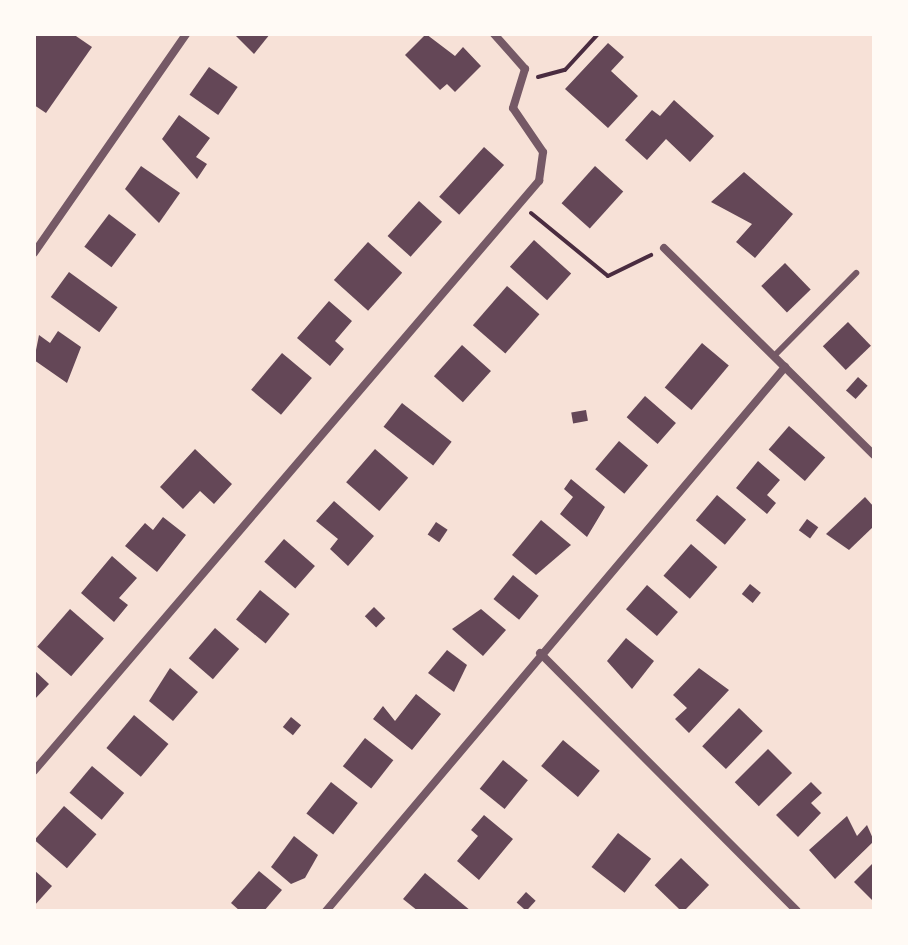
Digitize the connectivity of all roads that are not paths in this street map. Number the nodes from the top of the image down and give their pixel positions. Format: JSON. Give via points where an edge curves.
{"nodes":[{"id":1,"x":186,"y":34,"type":"edge"},
{"id":2,"x":494,"y":34,"type":"edge"},
{"id":3,"x":664,"y":248,"type":"road end"},
{"id":4,"x":34,"y":253,"type":"edge"},
{"id":5,"x":856,"y":273,"type":"dead end"},
{"id":6,"x":774,"y":356,"type":"junction"},
{"id":7,"x":785,"y":367,"type":"junction"},
{"id":8,"x":874,"y":455,"type":"edge"},
{"id":9,"x":540,"y":653,"type":"junction"},
{"id":10,"x":34,"y":771,"type":"edge"},
{"id":11,"x":326,"y":911,"type":"edge"},
{"id":12,"x":797,"y":911,"type":"edge"}],
"edges":[{"from":1,"to":4,"type":"street"},
{"from":2,"to":10,"type":"street","via":[[525,69],[513,108],[545,165]]},
{"from":3,"to":6,"type":"street"},
{"from":5,"to":6,"type":"lane"},
{"from":6,"to":7,"type":"street"},
{"from":7,"to":8,"type":"street"},
{"from":7,"to":9,"type":"street"},
{"from":9,"to":11,"type":"street"},
{"from":9,"to":12,"type":"street"}]}
